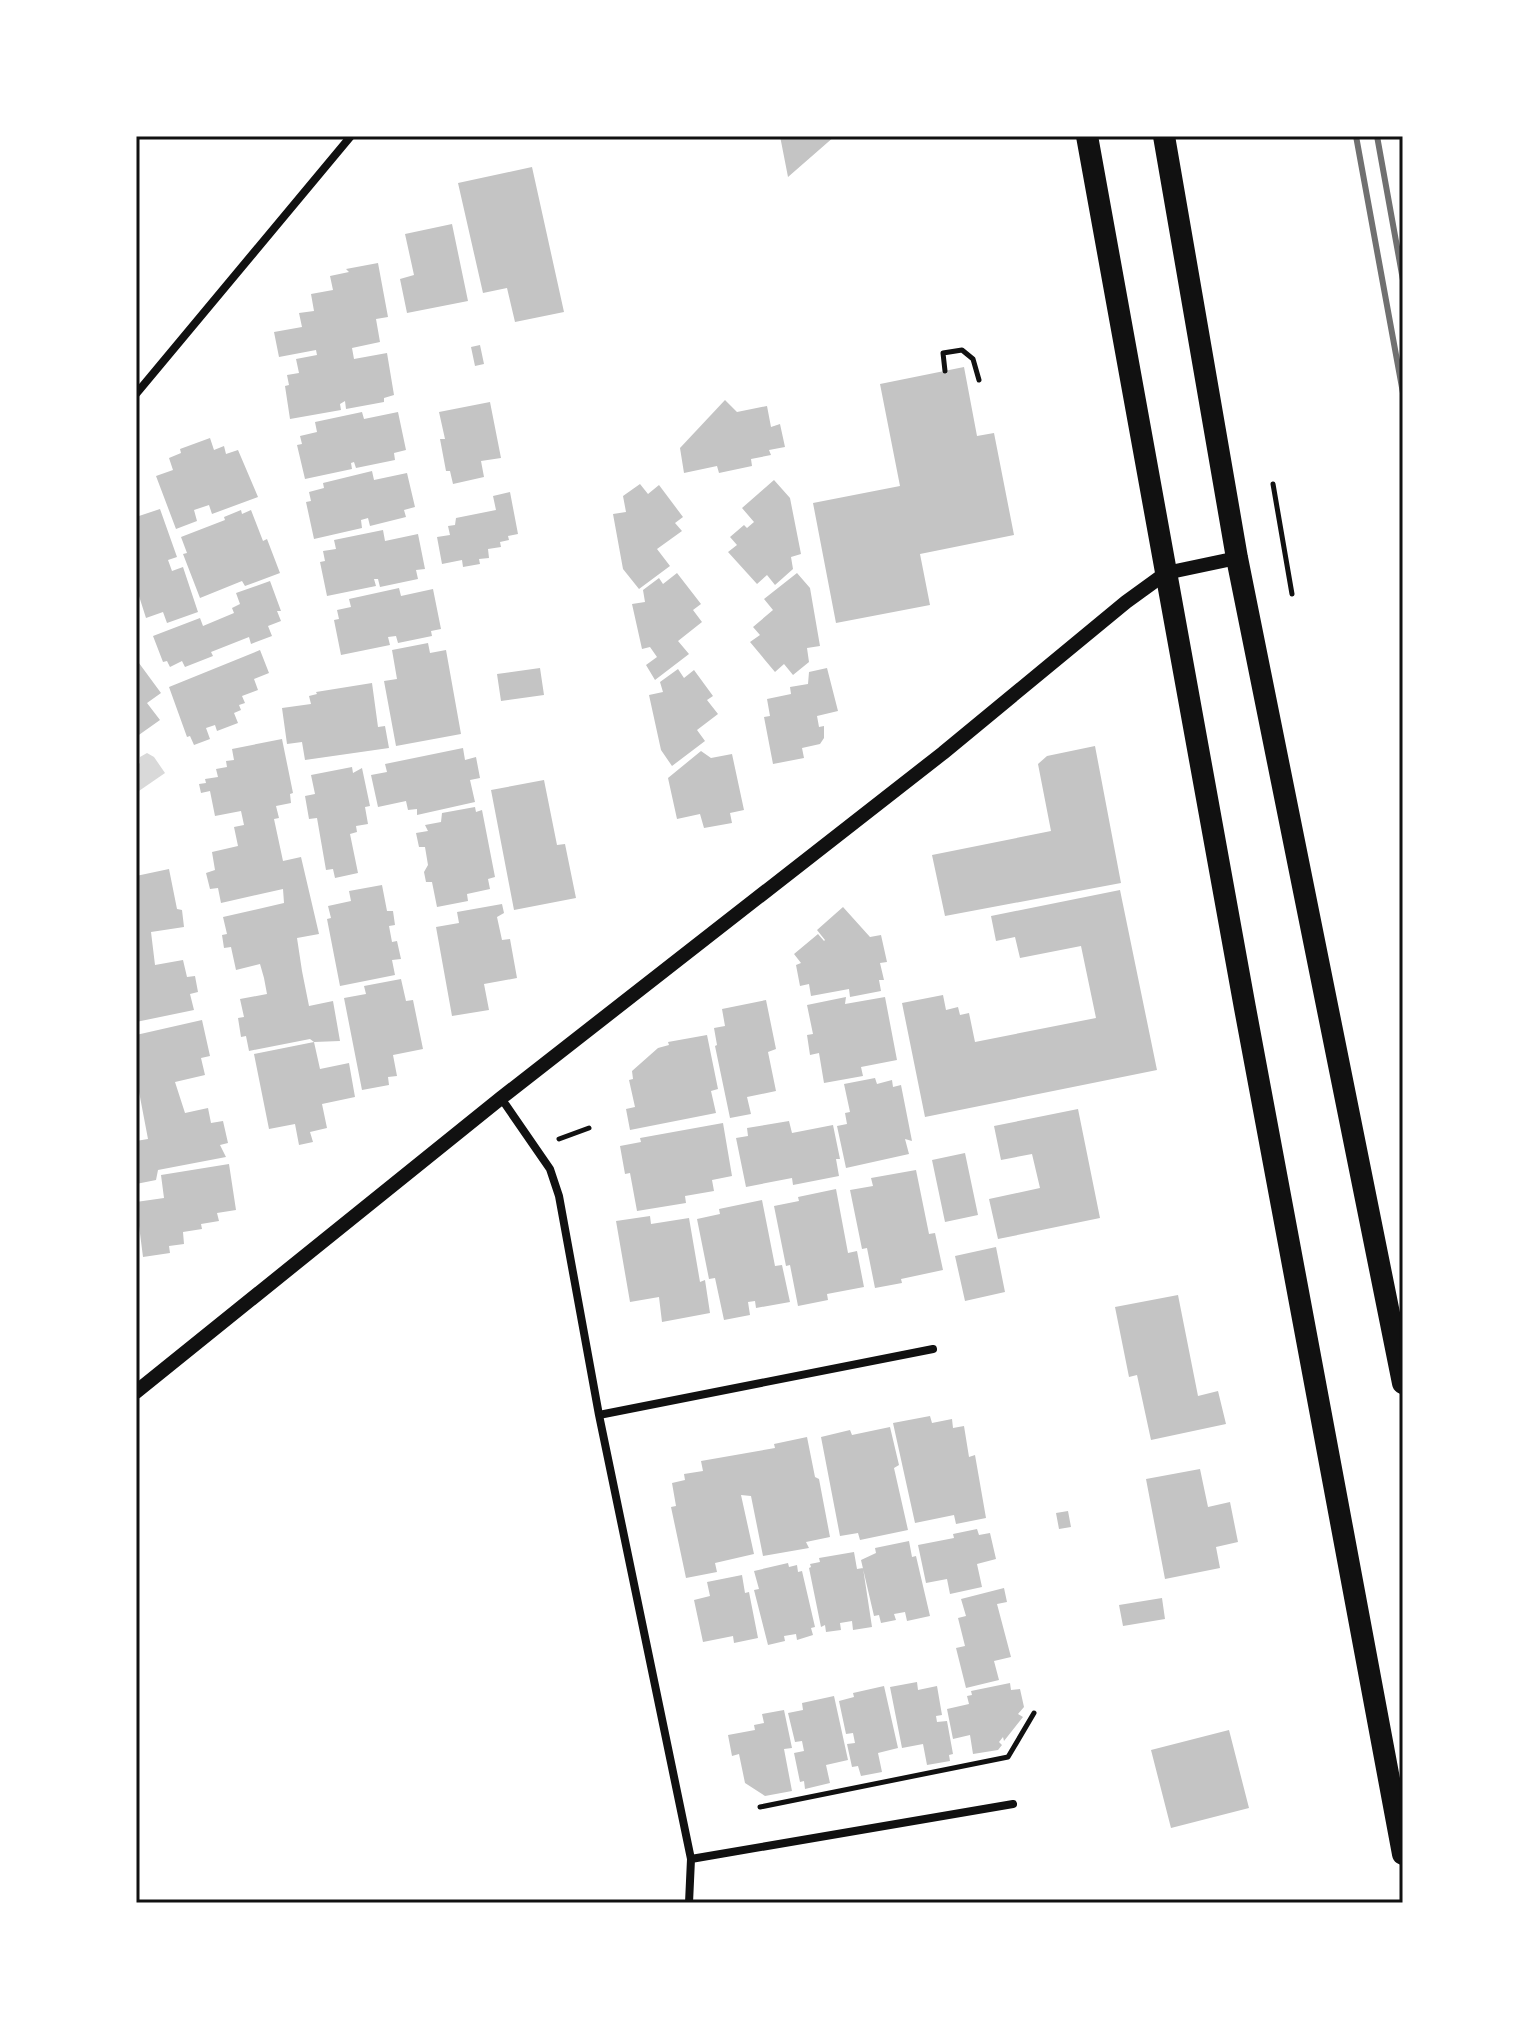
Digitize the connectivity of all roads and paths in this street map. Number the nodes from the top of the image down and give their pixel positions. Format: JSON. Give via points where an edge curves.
{"nodes":[{"id":1,"x":351,"y":136,"type":"edge"},
{"id":2,"x":1087,"y":136,"type":"edge"},
{"id":3,"x":1164,"y":136,"type":"edge"},
{"id":4,"x":945,"y":371,"type":"dead end"},
{"id":5,"x":979,"y":380,"type":"dead end"},
{"id":6,"x":136,"y":394,"type":"edge"},
{"id":7,"x":1273,"y":484,"type":"dead end"},
{"id":8,"x":1237,"y":558,"type":"junction"},
{"id":9,"x":1166,"y":573,"type":"junction"},
{"id":10,"x":1292,"y":594,"type":"dead end"},
{"id":11,"x":501,"y":1098,"type":"junction"},
{"id":12,"x":589,"y":1128,"type":"dead end"},
{"id":13,"x":557,"y":1140,"type":"dead end"},
{"id":14,"x":933,"y":1349,"type":"dead end"},
{"id":15,"x":1403,"y":1383,"type":"edge"},
{"id":16,"x":136,"y":1392,"type":"edge"},
{"id":17,"x":599,"y":1415,"type":"junction"},
{"id":18,"x":1034,"y":1713,"type":"dead end"},
{"id":19,"x":1013,"y":1804,"type":"dead end"},
{"id":20,"x":760,"y":1807,"type":"dead end"},
{"id":21,"x":1403,"y":1854,"type":"edge"},
{"id":22,"x":691,"y":1859,"type":"junction"},
{"id":23,"x":689,"y":1903,"type":"edge"}],
"edges":[{"from":1,"to":6,"type":"street"},
{"from":2,"to":9,"type":"highway"},
{"from":3,"to":8,"type":"highway"},
{"from":4,"to":5,"type":"path","via":[[943,353],[962,350],[973,359]]},
{"from":7,"to":10,"type":"path"},
{"from":8,"to":9,"type":"street"},
{"from":8,"to":15,"type":"highway"},
{"from":9,"to":11,"type":"street"},
{"from":9,"to":21,"type":"highway"},
{"from":11,"to":16,"type":"street"},
{"from":11,"to":17,"type":"street","via":[[555,1183]]},
{"from":12,"to":13,"type":"path"},
{"from":14,"to":17,"type":"street"},
{"from":17,"to":22,"type":"street"},
{"from":18,"to":20,"type":"path","via":[[1008,1757]]},
{"from":19,"to":22,"type":"street"},
{"from":22,"to":23,"type":"street"}]}
